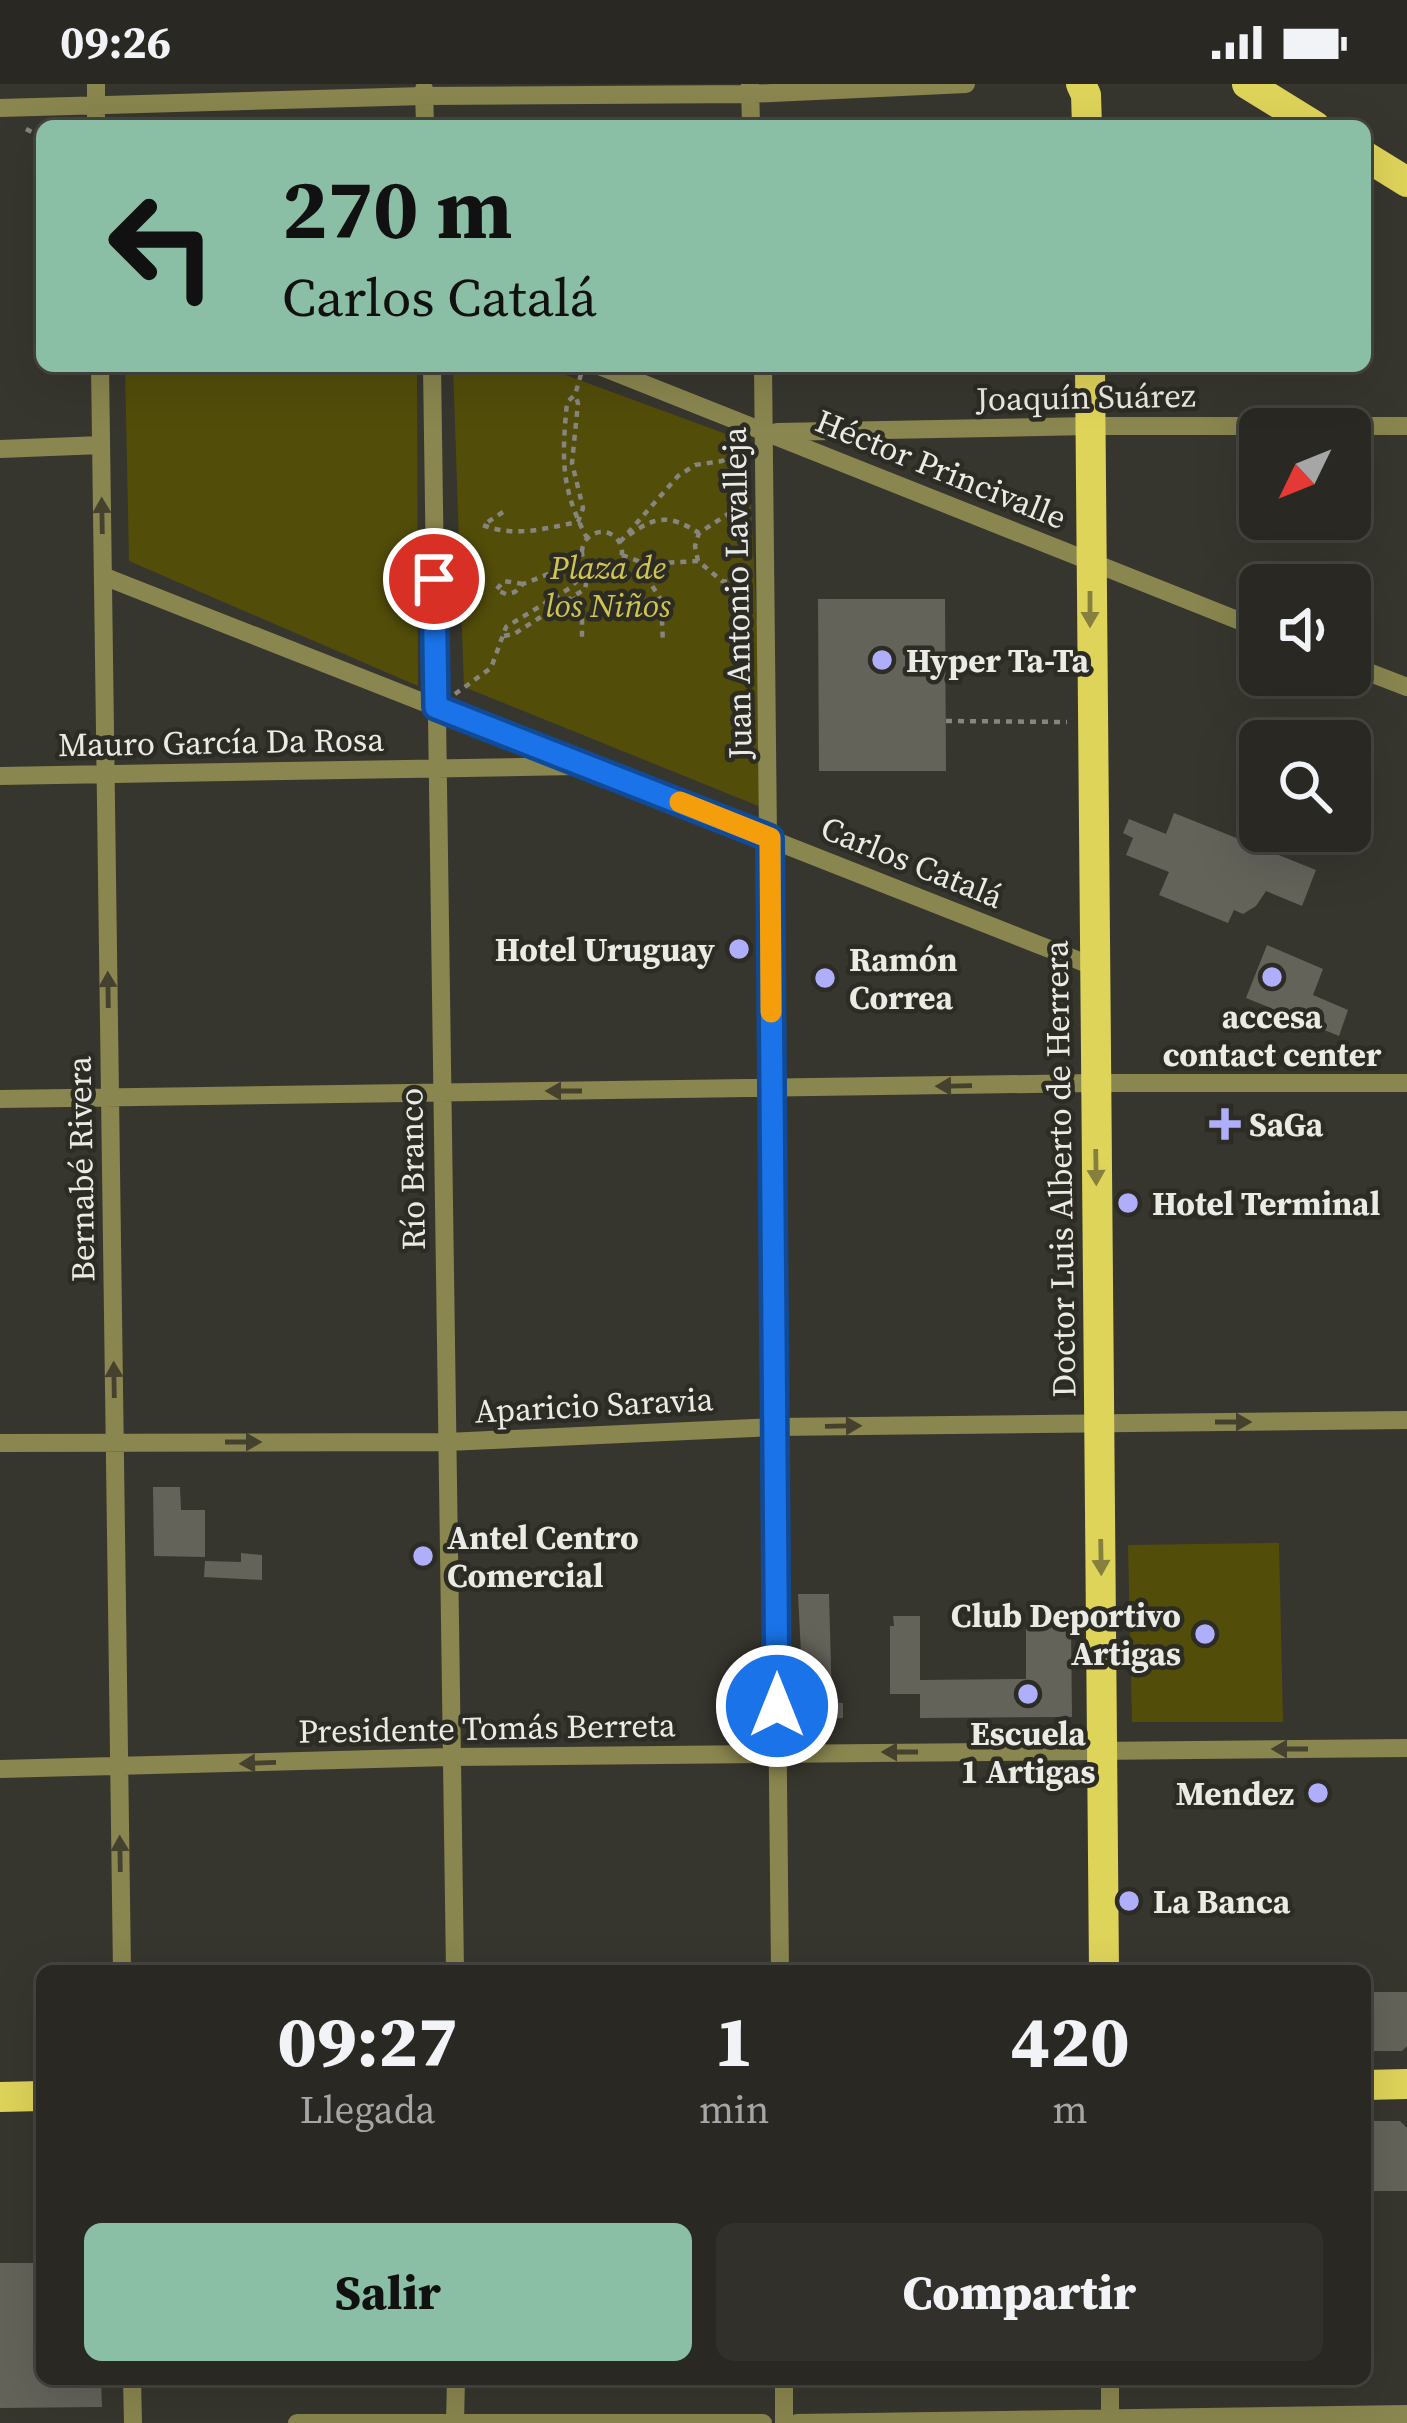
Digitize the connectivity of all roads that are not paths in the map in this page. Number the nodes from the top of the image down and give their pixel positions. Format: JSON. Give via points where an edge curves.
{"nodes":[{"id":1,"x":96,"y":84,"type":"edge"},
{"id":2,"x":966,"y":84,"type":"edge"},
{"id":3,"x":1081,"y":84,"type":"edge"},
{"id":4,"x":1247,"y":84,"type":"edge"},
{"id":5,"x":750,"y":89,"type":"edge"},
{"id":6,"x":424,"y":90,"type":"edge"},
{"id":7,"x":96,"y":105,"type":"junction"},
{"id":8,"x":0,"y":108,"type":"edge"},
{"id":9,"x":96,"y":120,"type":"edge"},
{"id":10,"x":425,"y":120,"type":"edge"},
{"id":11,"x":752,"y":120,"type":"edge"},
{"id":12,"x":1087,"y":120,"type":"edge"},
{"id":13,"x":1306,"y":120,"type":"edge"},
{"id":14,"x":1371,"y":160,"type":"edge"},
{"id":15,"x":1407,"y":182,"type":"edge"},
{"id":16,"x":100,"y":372,"type":"edge"},
{"id":17,"x":432,"y":372,"type":"edge"},
{"id":18,"x":614,"y":372,"type":"edge"},
{"id":19,"x":763,"y":372,"type":"edge"},
{"id":20,"x":1090,"y":372,"type":"edge"},
{"id":21,"x":1090,"y":426,"type":"junction"},
{"id":22,"x":1407,"y":426,"type":"edge"},
{"id":23,"x":766,"y":432,"type":"junction"},
{"id":24,"x":101,"y":445,"type":"junction"},
{"id":25,"x":0,"y":449,"type":"edge"},
{"id":26,"x":1090,"y":561,"type":"junction"},
{"id":27,"x":103,"y":576,"type":"junction"},
{"id":28,"x":1239,"y":621,"type":"edge"},
{"id":29,"x":1371,"y":672,"type":"edge"},
{"id":30,"x":1407,"y":687,"type":"edge"},
{"id":31,"x":436,"y":707,"type":"junction"},
{"id":32,"x":586,"y":766,"type":"junction"},
{"id":33,"x":436,"y":769,"type":"junction"},
{"id":34,"x":105,"y":774,"type":"junction"},
{"id":35,"x":0,"y":776,"type":"edge"},
{"id":36,"x":770,"y":838,"type":"junction"},
{"id":37,"x":1095,"y":967,"type":"junction"},
{"id":38,"x":1094,"y":1083,"type":"junction"},
{"id":39,"x":1407,"y":1083,"type":"edge"},
{"id":40,"x":772,"y":1089,"type":"junction"},
{"id":41,"x":440,"y":1092,"type":"junction"},
{"id":42,"x":110,"y":1096,"type":"junction"},
{"id":43,"x":0,"y":1099,"type":"edge"},
{"id":44,"x":1407,"y":1420,"type":"edge"},
{"id":45,"x":1100,"y":1423,"type":"junction"},
{"id":46,"x":775,"y":1427,"type":"junction"},
{"id":47,"x":115,"y":1441,"type":"junction"},
{"id":48,"x":447,"y":1442,"type":"junction"},
{"id":49,"x":0,"y":1443,"type":"edge"},
{"id":50,"x":1407,"y":1748,"type":"edge"},
{"id":51,"x":1103,"y":1750,"type":"junction"},
{"id":52,"x":777,"y":1752,"type":"junction"},
{"id":53,"x":449,"y":1757,"type":"junction"},
{"id":54,"x":0,"y":1768,"type":"edge"},
{"id":55,"x":119,"y":1768,"type":"junction"},
{"id":56,"x":122,"y":1965,"type":"edge"},
{"id":57,"x":455,"y":1965,"type":"edge"},
{"id":58,"x":780,"y":1965,"type":"edge"},
{"id":59,"x":1104,"y":1965,"type":"edge"},
{"id":60,"x":1407,"y":2084,"type":"edge"},
{"id":61,"x":1371,"y":2085,"type":"edge"},
{"id":62,"x":36,"y":2096,"type":"edge"},
{"id":63,"x":0,"y":2097,"type":"edge"},
{"id":64,"x":132,"y":2385,"type":"edge"},
{"id":65,"x":456,"y":2385,"type":"edge"},
{"id":66,"x":784,"y":2385,"type":"edge"},
{"id":67,"x":1109,"y":2385,"type":"edge"},
{"id":68,"x":1407,"y":2414,"type":"edge"},
{"id":69,"x":1110,"y":2421,"type":"edge"},
{"id":70,"x":455,"y":2422,"type":"edge"},
{"id":71,"x":134,"y":2423,"type":"edge"},
{"id":72,"x":298,"y":2423,"type":"edge"},
{"id":73,"x":763,"y":2423,"type":"edge"},
{"id":74,"x":784,"y":2423,"type":"edge"},
{"id":75,"x":796,"y":2423,"type":"edge"}],
"edges":[{"from":1,"to":7,"type":"street"},
{"from":2,"to":5,"type":"street"},
{"from":3,"to":12,"type":"main road"},
{"from":4,"to":13,"type":"main road"},
{"from":5,"to":6,"type":"street"},
{"from":5,"to":11,"type":"street"},
{"from":6,"to":7,"type":"street"},
{"from":6,"to":10,"type":"street"},
{"from":7,"to":8,"type":"street"},
{"from":7,"to":9,"type":"street"},
{"from":14,"to":15,"type":"main road"},
{"from":16,"to":24,"type":"street","name":"Bernabé Rivera"},
{"from":17,"to":31,"type":"street","name":"Río Branco"},
{"from":18,"to":23,"type":"street","name":"Héctor Princivalle"},
{"from":19,"to":23,"type":"street","name":"Juan Antonio Lavalleja"},
{"from":20,"to":21,"type":"main road","name":"Doctor Luis Alberto de Herrera"},
{"from":21,"to":22,"type":"street","name":"Joaquín Suárez"},
{"from":21,"to":23,"type":"street","name":"Joaquín Suárez"},
{"from":21,"to":26,"type":"main road","name":"Doctor Luis Alberto de Herrera"},
{"from":23,"to":26,"type":"street","name":"Héctor Princivalle"},
{"from":23,"to":36,"type":"street","name":"Juan Antonio Lavalleja"},
{"from":24,"to":25,"type":"street"},
{"from":27,"to":24,"type":"street","name":"Bernabé Rivera","one_way":true},
{"from":26,"to":28,"type":"street","name":"Héctor Princivalle"},
{"from":26,"to":37,"type":"main road","name":"Doctor Luis Alberto de Herrera","one_way":true},
{"from":27,"to":31,"type":"street","name":"Carlos Catalá"},
{"from":27,"to":34,"type":"street","name":"Bernabé Rivera"},
{"from":29,"to":30,"type":"street"},
{"from":31,"to":32,"type":"street","name":"Carlos Catalá"},
{"from":31,"to":33,"type":"street","name":"Río Branco"},
{"from":32,"to":33,"type":"street","name":"Mauro García Da Rosa"},
{"from":32,"to":36,"type":"street","name":"Carlos Catalá"},
{"from":33,"to":34,"type":"street","name":"Mauro García Da Rosa"},
{"from":33,"to":41,"type":"street","name":"Río Branco"},
{"from":34,"to":35,"type":"street","name":"Mauro García Da Rosa"},
{"from":42,"to":34,"type":"street","name":"Bernabé Rivera","one_way":true},
{"from":36,"to":37,"type":"street","name":"Carlos Catalá"},
{"from":36,"to":40,"type":"street","name":"Juan Antonio Lavalleja"},
{"from":37,"to":38,"type":"main road","name":"Doctor Luis Alberto de Herrera"},
{"from":38,"to":39,"type":"street"},
{"from":38,"to":40,"type":"street","one_way":true},
{"from":38,"to":45,"type":"main road","name":"Doctor Luis Alberto de Herrera","one_way":true},
{"from":40,"to":41,"type":"street","one_way":true},
{"from":40,"to":46,"type":"street","name":"Juan Antonio Lavalleja"},
{"from":41,"to":42,"type":"street"},
{"from":41,"to":48,"type":"street","name":"Río Branco"},
{"from":42,"to":43,"type":"street"},
{"from":47,"to":42,"type":"street","name":"Bernabé Rivera","one_way":true},
{"from":45,"to":44,"type":"street","name":"Aparicio Saravia","one_way":true},
{"from":46,"to":45,"type":"street","name":"Aparicio Saravia","one_way":true},
{"from":45,"to":51,"type":"main road","name":"Doctor Luis Alberto de Herrera","one_way":true},
{"from":46,"to":48,"type":"street","name":"Aparicio Saravia"},
{"from":46,"to":52,"type":"street","name":"Juan Antonio Lavalleja"},
{"from":47,"to":48,"type":"street","name":"Aparicio Saravia","one_way":true},
{"from":47,"to":49,"type":"street","name":"Aparicio Saravia"},
{"from":47,"to":55,"type":"street","name":"Bernabé Rivera"},
{"from":48,"to":53,"type":"street","name":"Río Branco"},
{"from":50,"to":51,"type":"street","name":"Presidente Tomás Berreta","one_way":true},
{"from":51,"to":52,"type":"street","name":"Presidente Tomás Berreta","one_way":true},
{"from":51,"to":59,"type":"main road","name":"Doctor Luis Alberto de Herrera"},
{"from":52,"to":53,"type":"street","name":"Presidente Tomás Berreta"},
{"from":52,"to":58,"type":"street","name":"Juan Antonio Lavalleja"},
{"from":53,"to":55,"type":"street","name":"Presidente Tomás Berreta","one_way":true},
{"from":53,"to":57,"type":"street","name":"Río Branco"},
{"from":54,"to":55,"type":"street","name":"Presidente Tomás Berreta"},
{"from":56,"to":55,"type":"street","name":"Bernabé Rivera","one_way":true},
{"from":60,"to":61,"type":"main road"},
{"from":62,"to":63,"type":"main road"},
{"from":64,"to":71,"type":"street"},
{"from":65,"to":70,"type":"street"},
{"from":66,"to":74,"type":"street"},
{"from":67,"to":69,"type":"street"},
{"from":68,"to":69,"type":"street"},
{"from":69,"to":75,"type":"street"},
{"from":70,"to":72,"type":"street"},
{"from":70,"to":73,"type":"street"}]}
